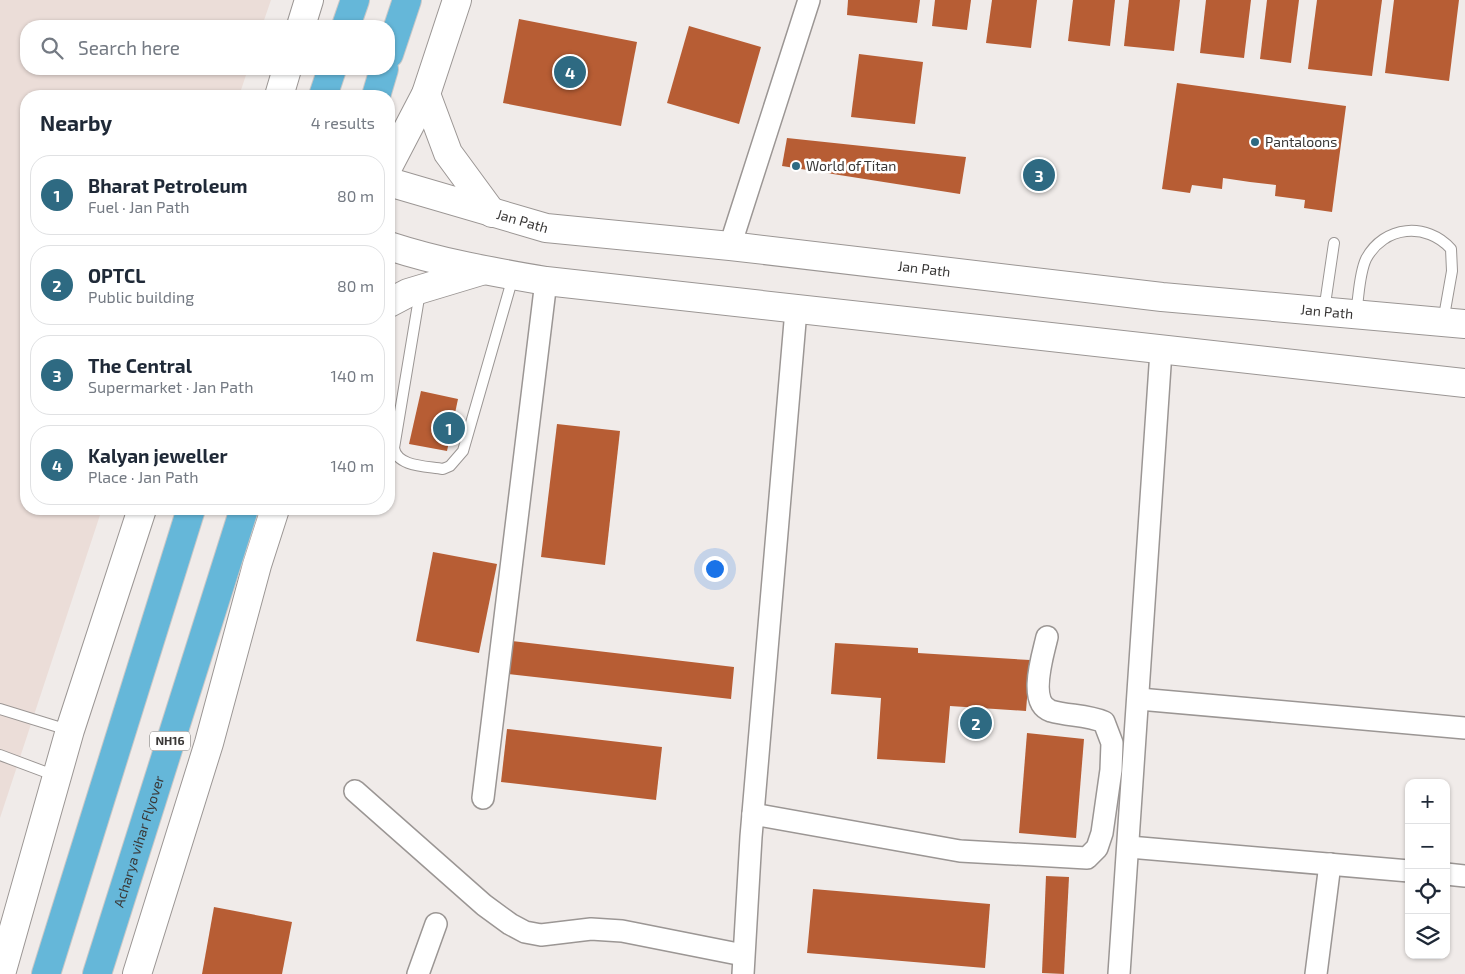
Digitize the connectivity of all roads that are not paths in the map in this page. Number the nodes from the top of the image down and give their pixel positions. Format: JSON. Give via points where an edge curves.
{"nodes":[{"id":1,"x":309,"y":0,"type":"edge"},
{"id":2,"x":355,"y":0,"type":"edge"},
{"id":3,"x":407,"y":0,"type":"edge"},
{"id":4,"x":457,"y":0,"type":"edge"},
{"id":5,"x":809,"y":0,"type":"edge"},
{"id":6,"x":303,"y":20,"type":"edge"},
{"id":7,"x":348,"y":20,"type":"edge"},
{"id":8,"x":395,"y":36,"type":"edge"},
{"id":9,"x":285,"y":75,"type":"edge"},
{"id":10,"x":330,"y":75,"type":"edge"},
{"id":11,"x":382,"y":75,"type":"edge"},
{"id":12,"x":281,"y":90,"type":"edge"},
{"id":13,"x":324,"y":90,"type":"edge"},
{"id":14,"x":378,"y":90,"type":"edge"},
{"id":15,"x":426,"y":94,"type":"junction"},
{"id":16,"x":395,"y":154,"type":"edge"},
{"id":17,"x":395,"y":184,"type":"edge"},
{"id":18,"x":492,"y":213,"type":"junction"},
{"id":19,"x":1334,"y":244,"type":"dead end"},
{"id":20,"x":730,"y":246,"type":"junction"},
{"id":21,"x":395,"y":248,"type":"edge"},
{"id":22,"x":482,"y":271,"type":"junction"},
{"id":23,"x":514,"y":276,"type":"junction"},
{"id":24,"x":546,"y":281,"type":"junction"},
{"id":25,"x":421,"y":289,"type":"junction"},
{"id":26,"x":395,"y":300,"type":"edge"},
{"id":27,"x":796,"y":310,"type":"junction"},
{"id":28,"x":1324,"y":312,"type":"junction"},
{"id":29,"x":1356,"y":314,"type":"junction"},
{"id":30,"x":1454,"y":323,"type":"edge"},
{"id":31,"x":1161,"y":351,"type":"junction"},
{"id":32,"x":1465,"y":383,"type":"edge"},
{"id":33,"x":395,"y":442,"type":"edge"},
{"id":34,"x":395,"y":456,"type":"edge"},
{"id":35,"x":140,"y":515,"type":"edge"},
{"id":36,"x":189,"y":515,"type":"edge"},
{"id":37,"x":242,"y":515,"type":"edge"},
{"id":38,"x":273,"y":515,"type":"edge"},
{"id":39,"x":1047,"y":637,"type":"dead end"},
{"id":40,"x":1138,"y":699,"type":"junction"},
{"id":41,"x":0,"y":709,"type":"edge"},
{"id":42,"x":1465,"y":728,"type":"edge"},
{"id":43,"x":70,"y":730,"type":"junction"},
{"id":44,"x":0,"y":755,"type":"edge"},
{"id":45,"x":57,"y":776,"type":"junction"},
{"id":46,"x":355,"y":791,"type":"dead end"},
{"id":47,"x":484,"y":798,"type":"dead end"},
{"id":48,"x":753,"y":814,"type":"junction"},
{"id":49,"x":1129,"y":846,"type":"junction"},
{"id":50,"x":1330,"y":864,"type":"junction"},
{"id":51,"x":1405,"y":871,"type":"edge"},
{"id":52,"x":1450,"y":874,"type":"edge"},
{"id":53,"x":1465,"y":876,"type":"edge"},
{"id":54,"x":436,"y":924,"type":"dead end"},
{"id":55,"x":743,"y":964,"type":"edge"},
{"id":56,"x":1,"y":974,"type":"edge"},
{"id":57,"x":46,"y":974,"type":"edge"},
{"id":58,"x":96,"y":974,"type":"edge"},
{"id":59,"x":137,"y":974,"type":"edge"},
{"id":60,"x":418,"y":974,"type":"edge"},
{"id":61,"x":1119,"y":974,"type":"edge"},
{"id":62,"x":1316,"y":974,"type":"edge"}],
"edges":[{"from":1,"to":6,"type":"main road"},
{"from":2,"to":7,"type":"highway"},
{"from":3,"to":8,"type":"highway"},
{"from":4,"to":15,"type":"main road"},
{"from":5,"to":20,"type":"street"},
{"from":9,"to":12,"type":"main road"},
{"from":10,"to":13,"type":"highway"},
{"from":11,"to":14,"type":"highway"},
{"from":15,"to":16,"type":"main road"},
{"from":15,"to":18,"type":"main road","via":[[448,153]]},
{"from":17,"to":18,"type":"main road","name":"Jan Path"},
{"from":18,"to":20,"type":"main road","name":"Jan Path","via":[[546,228]]},
{"from":19,"to":28,"type":"lane"},
{"from":20,"to":28,"type":"main road","name":"Jan Path","via":[[1162,297]]},
{"from":21,"to":22,"type":"main road"},
{"from":22,"to":23,"type":"main road"},
{"from":22,"to":25,"type":"main road"},
{"from":23,"to":24,"type":"main road"},
{"from":23,"to":34,"type":"lane","via":[[463,451],[444,469],[400,461]]},
{"from":24,"to":27,"type":"main road"},
{"from":24,"to":47,"type":"street"},
{"from":25,"to":26,"type":"main road"},
{"from":25,"to":33,"type":"lane"},
{"from":27,"to":31,"type":"main road"},
{"from":27,"to":48,"type":"street"},
{"from":28,"to":29,"type":"main road","name":"Jan Path"},
{"from":29,"to":30,"type":"main road","name":"Jan Path"},
{"from":29,"to":30,"type":"lane","via":[[1366,260],[1377,244],[1389,235],[1417,231],[1437,236],[1451,249]]},
{"from":31,"to":32,"type":"main road"},
{"from":31,"to":40,"type":"street"},
{"from":35,"to":43,"type":"main road"},
{"from":36,"to":57,"type":"highway"},
{"from":37,"to":58,"type":"highway","name":"Acharya vihar Flyover","number":"NH16"},
{"from":38,"to":59,"type":"main road","via":[[256,565],[209,743]]},
{"from":39,"to":48,"type":"street","via":[[1037,693],[1040,702],[1050,710],[1104,722],[1112,743],[1102,833],[1097,848],[1087,858],[960,851]]},
{"from":40,"to":42,"type":"street"},
{"from":40,"to":49,"type":"street"},
{"from":41,"to":43,"type":"lane"},
{"from":43,"to":45,"type":"main road"},
{"from":44,"to":45,"type":"lane"},
{"from":45,"to":56,"type":"main road"},
{"from":46,"to":55,"type":"street","via":[[484,905],[525,932],[540,936],[591,929],[622,931]]},
{"from":48,"to":55,"type":"street"},
{"from":49,"to":50,"type":"street"},
{"from":49,"to":61,"type":"street"},
{"from":50,"to":51,"type":"street"},
{"from":50,"to":62,"type":"street"},
{"from":52,"to":53,"type":"street"},
{"from":54,"to":60,"type":"street"}]}
